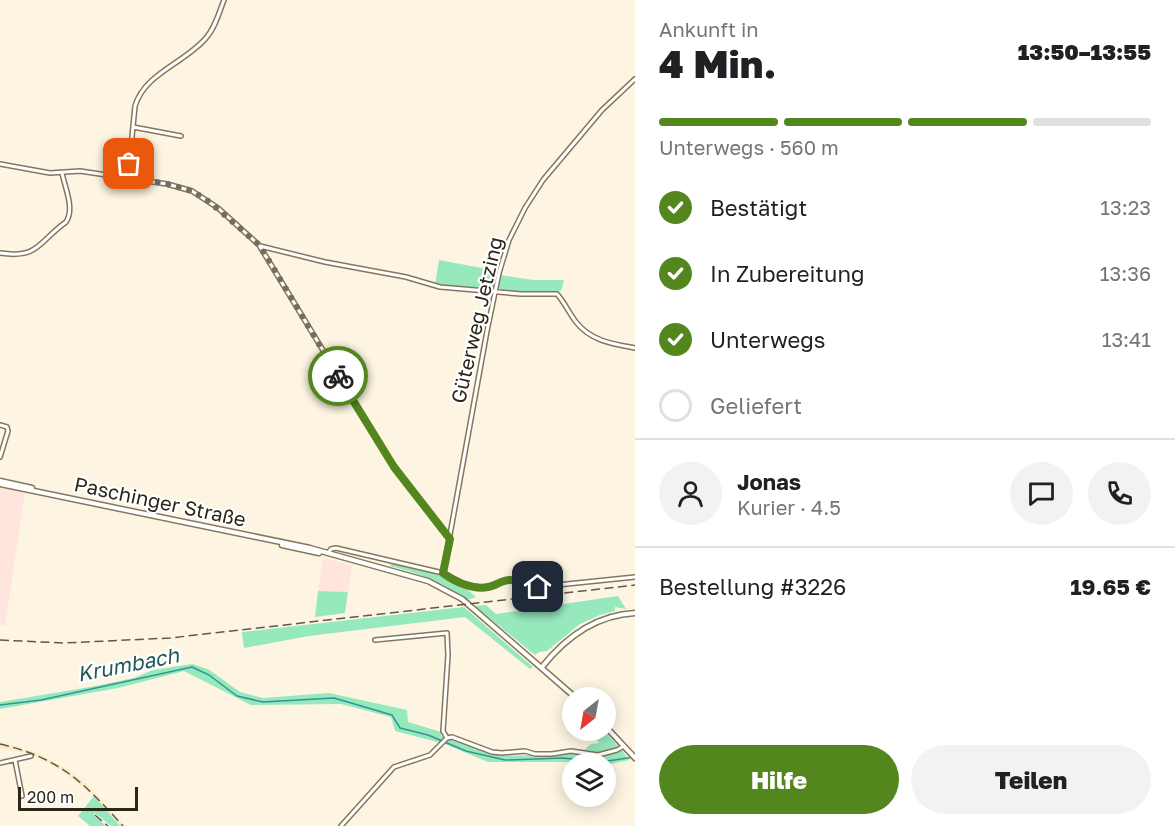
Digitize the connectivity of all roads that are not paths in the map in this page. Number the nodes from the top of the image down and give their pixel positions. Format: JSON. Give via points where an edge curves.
{"nodes":[{"id":1,"x":224,"y":0,"type":"edge"},
{"id":2,"x":635,"y":79,"type":"edge"},
{"id":3,"x":133,"y":127,"type":"junction"},
{"id":4,"x":181,"y":136,"type":"dead end"},
{"id":5,"x":0,"y":164,"type":"edge"},
{"id":6,"x":62,"y":173,"type":"junction"},
{"id":7,"x":128,"y":177,"type":"junction"},
{"id":8,"x":259,"y":245,"type":"junction"},
{"id":9,"x":0,"y":254,"type":"edge"},
{"id":10,"x":495,"y":292,"type":"junction"},
{"id":11,"x":635,"y":348,"type":"edge"},
{"id":12,"x":0,"y":425,"type":"edge"},
{"id":13,"x":0,"y":457,"type":"edge"},
{"id":14,"x":0,"y":482,"type":"edge"},
{"id":15,"x":450,"y":539,"type":"junction"},
{"id":16,"x":328,"y":554,"type":"junction"},
{"id":17,"x":443,"y":573,"type":"junction"},
{"id":18,"x":635,"y":577,"type":"edge"},
{"id":19,"x":635,"y":613,"type":"edge"},
{"id":20,"x":375,"y":640,"type":"dead end"},
{"id":21,"x":542,"y":667,"type":"junction"},
{"id":22,"x":564,"y":687,"type":"edge"},
{"id":23,"x":447,"y":738,"type":"junction"},
{"id":24,"x":616,"y":738,"type":"edge"},
{"id":25,"x":624,"y":746,"type":"junction"},
{"id":26,"x":31,"y":756,"type":"dead end"},
{"id":27,"x":635,"y":758,"type":"edge"},
{"id":28,"x":15,"y":760,"type":"junction"},
{"id":29,"x":0,"y":763,"type":"edge"},
{"id":30,"x":22,"y":796,"type":"dead end"},
{"id":31,"x":341,"y":826,"type":"edge"}],
"edges":[{"from":1,"to":3,"type":"street","via":[[206,39],[141,91]]},
{"from":2,"to":10,"type":"street","name":"Güterweg Jetzing","via":[[602,110],[531,198],[509,240]]},
{"from":3,"to":4,"type":"street"},
{"from":3,"to":7,"type":"street"},
{"from":5,"to":6,"type":"street"},
{"from":6,"to":7,"type":"street","via":[[80,171]]},
{"from":6,"to":9,"type":"street","via":[[69,207],[66,222],[30,253]]},
{"from":7,"to":8,"type":"street","via":[[182,187],[197,194]]},
{"from":8,"to":10,"type":"street","via":[[440,287]]},
{"from":8,"to":15,"type":"street","via":[[394,467]]},
{"from":10,"to":11,"type":"street","via":[[557,294],[577,323],[592,336]]},
{"from":10,"to":15,"type":"street","name":"Güterweg Jetzing"},
{"from":12,"to":13,"type":"street","via":[[8,431]]},
{"from":14,"to":16,"type":"street","name":"Paschinger Straße"},
{"from":15,"to":17,"type":"street","name":"Güterweg Jetzing"},
{"from":16,"to":17,"type":"street","via":[[336,548]]},
{"from":16,"to":21,"type":"street","name":"Paschinger Straße","via":[[445,588]]},
{"from":17,"to":18,"type":"street","via":[[482,588],[507,580],[538,587]]},
{"from":19,"to":21,"type":"street","via":[[607,618],[580,630]]},
{"from":20,"to":23,"type":"street","via":[[447,633],[443,731]]},
{"from":21,"to":22,"type":"street","name":"Paschinger Straße"},
{"from":23,"to":25,"type":"street","via":[[502,753],[552,754],[571,750],[598,755]]},
{"from":23,"to":31,"type":"street","via":[[430,755],[394,767]]},
{"from":24,"to":25,"type":"street"},
{"from":25,"to":27,"type":"street"},
{"from":26,"to":28,"type":"street"},
{"from":28,"to":29,"type":"street"},
{"from":28,"to":30,"type":"street"}]}
